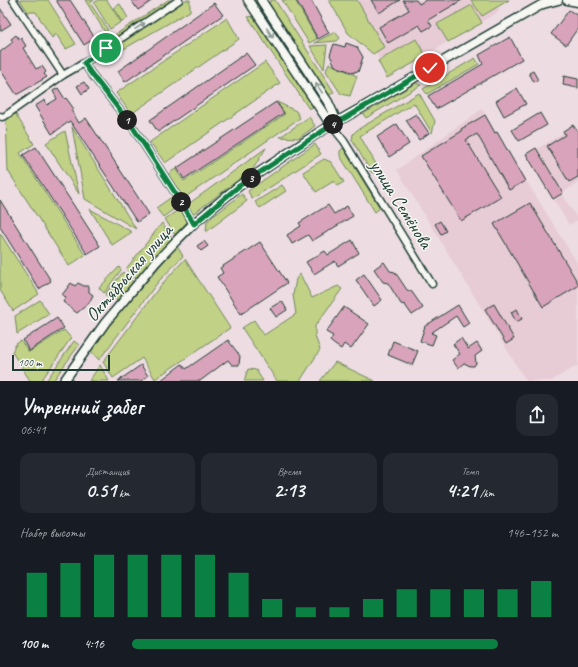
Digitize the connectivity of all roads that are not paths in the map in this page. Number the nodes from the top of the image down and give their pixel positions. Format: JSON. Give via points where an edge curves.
{"nodes":[{"id":1,"x":13,"y":0,"type":"edge"},
{"id":2,"x":179,"y":0,"type":"edge"},
{"id":3,"x":248,"y":0,"type":"edge"},
{"id":4,"x":261,"y":0,"type":"edge"},
{"id":5,"x":558,"y":0,"type":"edge"},
{"id":6,"x":567,"y":0,"type":"edge"},
{"id":7,"x":578,"y":2,"type":"edge"},
{"id":8,"x":84,"y":63,"type":"junction"},
{"id":9,"x":63,"y":75,"type":"junction"},
{"id":10,"x":1,"y":117,"type":"edge"},
{"id":11,"x":334,"y":124,"type":"junction"},
{"id":12,"x":194,"y":224,"type":"junction"},
{"id":13,"x":432,"y":284,"type":"dead end"},
{"id":14,"x":64,"y":381,"type":"edge"}],
"edges":[{"from":1,"to":9,"type":"street"},
{"from":8,"to":2,"type":"street","one_way":true},
{"from":3,"to":11,"type":"street","name":"улица Семёнова","one_way":true},
{"from":11,"to":4,"type":"street","name":"улица Семёнова","one_way":true,"via":[[328,102]]},
{"from":5,"to":11,"type":"street","name":"Октябрьская улица","via":[[543,4]]},
{"from":6,"to":7,"type":"street"},
{"from":8,"to":9,"type":"street"},
{"from":8,"to":12,"type":"street","via":[[132,126]]},
{"from":9,"to":10,"type":"street"},
{"from":11,"to":12,"type":"street","name":"Октябрьская улица","via":[[239,186]]},
{"from":11,"to":13,"type":"street","name":"улица Семёнова"},
{"from":12,"to":14,"type":"street","name":"Октябрьская улица","via":[[156,262],[105,323]]}]}
